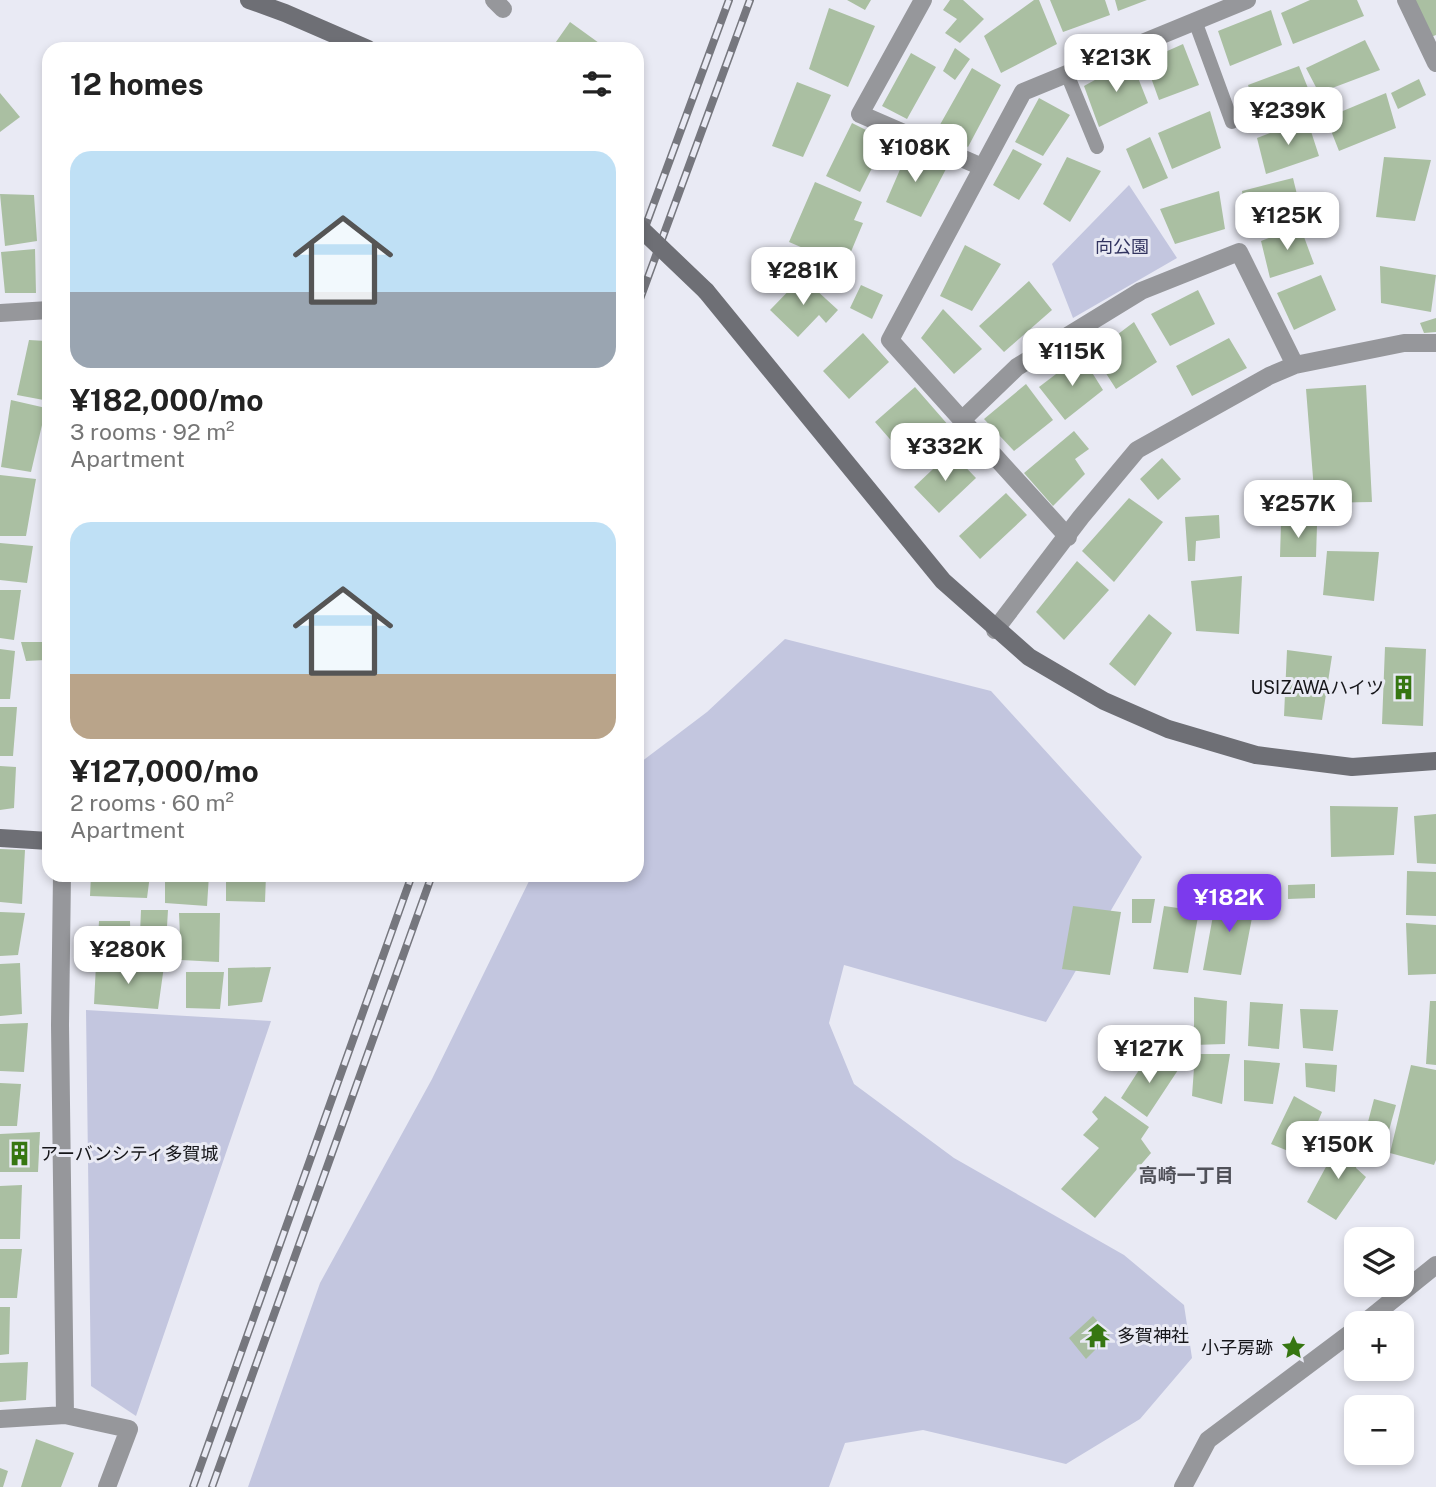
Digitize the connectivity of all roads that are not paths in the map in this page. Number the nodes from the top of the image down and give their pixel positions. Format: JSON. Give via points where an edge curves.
{"nodes":[{"id":1,"x":249,"y":0,"type":"edge"},
{"id":2,"x":923,"y":0,"type":"edge"},
{"id":3,"x":1247,"y":0,"type":"edge"},
{"id":4,"x":1406,"y":0,"type":"edge"},
{"id":5,"x":1195,"y":21,"type":"junction"},
{"id":6,"x":352,"y":42,"type":"edge"},
{"id":7,"x":1436,"y":63,"type":"edge"},
{"id":8,"x":1067,"y":74,"type":"junction"},
{"id":9,"x":1233,"y":122,"type":"dead end"},
{"id":10,"x":1097,"y":147,"type":"dead end"},
{"id":11,"x":982,"y":167,"type":"junction"},
{"id":12,"x":644,"y":231,"type":"edge"},
{"id":13,"x":42,"y":310,"type":"edge"},
{"id":14,"x":0,"y":313,"type":"edge"},
{"id":15,"x":1436,"y":343,"type":"edge"},
{"id":16,"x":1296,"y":365,"type":"junction"},
{"id":17,"x":962,"y":420,"type":"junction"},
{"id":18,"x":1068,"y":537,"type":"junction"},
{"id":19,"x":996,"y":630,"type":"junction"},
{"id":20,"x":1436,"y":761,"type":"edge"},
{"id":21,"x":0,"y":838,"type":"edge"},
{"id":22,"x":42,"y":841,"type":"edge"},
{"id":23,"x":62,"y":882,"type":"edge"},
{"id":24,"x":1436,"y":1265,"type":"edge"},
{"id":25,"x":1379,"y":1311,"type":"edge"},
{"id":26,"x":1344,"y":1338,"type":"edge"},
{"id":27,"x":65,"y":1415,"type":"junction"},
{"id":28,"x":0,"y":1419,"type":"edge"},
{"id":29,"x":107,"y":1487,"type":"edge"},
{"id":30,"x":1183,"y":1487,"type":"edge"}],
"edges":[{"from":1,"to":6,"type":"street"},
{"from":2,"to":11,"type":"street","via":[[860,114]]},
{"from":3,"to":5,"type":"street"},
{"from":4,"to":7,"type":"street"},
{"from":5,"to":8,"type":"street"},
{"from":5,"to":9,"type":"lane"},
{"from":8,"to":10,"type":"lane"},
{"from":8,"to":11,"type":"street","via":[[1023,92]]},
{"from":11,"to":17,"type":"street","via":[[890,340]]},
{"from":12,"to":19,"type":"street","bridge":true,"via":[[706,291],[943,581]]},
{"from":13,"to":14,"type":"street"},
{"from":15,"to":16,"type":"street","via":[[1404,343]]},
{"from":16,"to":17,"type":"street","via":[[1240,252],[1140,292],[1017,367]]},
{"from":16,"to":18,"type":"street","via":[[1137,450]]},
{"from":17,"to":18,"type":"street"},
{"from":18,"to":19,"type":"street"},
{"from":19,"to":20,"type":"street","via":[[1029,657],[1104,701],[1194,737],[1256,755],[1352,767]]},
{"from":21,"to":22,"type":"street"},
{"from":23,"to":27,"type":"street"},
{"from":24,"to":25,"type":"street"},
{"from":26,"to":30,"type":"street","via":[[1208,1440]]},
{"from":27,"to":28,"type":"street"},
{"from":27,"to":29,"type":"street","via":[[129,1429]]}]}
